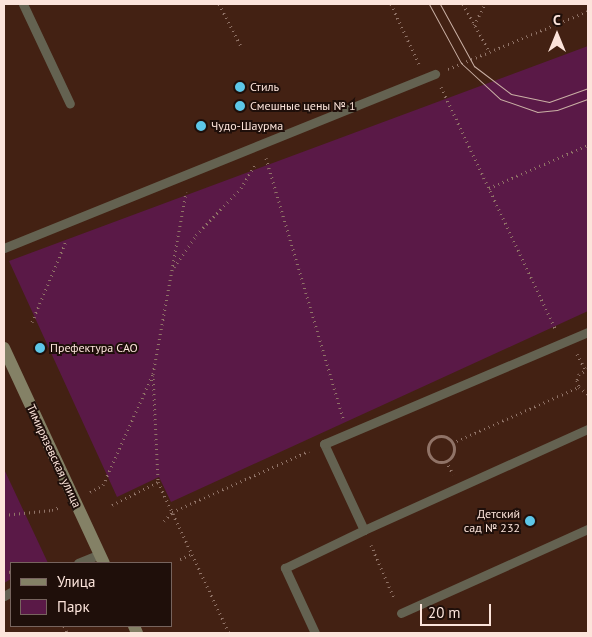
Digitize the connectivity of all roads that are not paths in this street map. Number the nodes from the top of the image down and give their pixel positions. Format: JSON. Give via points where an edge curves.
{"nodes":[{"id":1,"x":23,"y":4,"type":"edge"},
{"id":2,"x":435,"y":74,"type":"road end"},
{"id":3,"x":70,"y":104,"type":"dead end"},
{"id":4,"x":4,"y":248,"type":"edge"},
{"id":5,"x":588,"y":332,"type":"edge"},
{"id":6,"x":4,"y":348,"type":"edge"},
{"id":7,"x":588,"y":429,"type":"edge"},
{"id":8,"x":588,"y":529,"type":"edge"},
{"id":9,"x":364,"y":530,"type":"junction"},
{"id":10,"x":102,"y":558,"type":"edge"},
{"id":11,"x":83,"y":562,"type":"edge"},
{"id":12,"x":401,"y":613,"type":"road end"},
{"id":13,"x":315,"y":633,"type":"edge"}],
"edges":[{"from":1,"to":3,"type":"lane"},
{"from":2,"to":4,"type":"lane"},
{"from":5,"to":9,"type":"lane","via":[[324,444]]},
{"from":6,"to":10,"type":"main road","name":"Тимирязевская улица"},
{"from":7,"to":9,"type":"lane"},
{"from":8,"to":12,"type":"lane"},
{"from":9,"to":13,"type":"lane","via":[[285,568]]},
{"from":10,"to":11,"type":"lane"}]}
